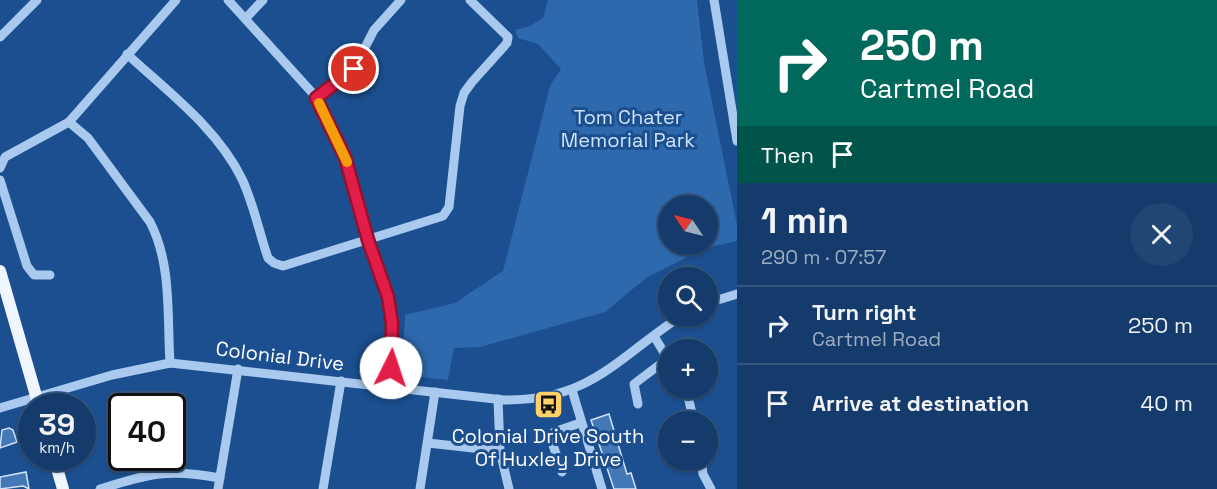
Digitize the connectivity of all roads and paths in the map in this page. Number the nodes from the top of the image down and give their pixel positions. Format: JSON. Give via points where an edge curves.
{"nodes":[{"id":1,"x":37,"y":0,"type":"edge"},
{"id":2,"x":176,"y":0,"type":"edge"},
{"id":3,"x":228,"y":0,"type":"edge"},
{"id":4,"x":263,"y":0,"type":"edge"},
{"id":5,"x":401,"y":0,"type":"edge"},
{"id":6,"x":471,"y":0,"type":"edge"},
{"id":7,"x":714,"y":0,"type":"edge"},
{"id":8,"x":246,"y":18,"type":"junction"},
{"id":9,"x":0,"y":37,"type":"edge"},
{"id":10,"x":127,"y":54,"type":"junction"},
{"id":11,"x":316,"y":98,"type":"junction"},
{"id":12,"x":69,"y":122,"type":"junction"},
{"id":13,"x":737,"y":141,"type":"edge"},
{"id":14,"x":0,"y":168,"type":"edge"},
{"id":15,"x":0,"y":180,"type":"edge"},
{"id":16,"x":368,"y":240,"type":"junction"},
{"id":17,"x":0,"y":272,"type":"edge"},
{"id":18,"x":50,"y":275,"type":"dead end"},
{"id":19,"x":737,"y":294,"type":"edge"},
{"id":20,"x":718,"y":300,"type":"edge"},
{"id":21,"x":666,"y":327,"type":"edge"},
{"id":22,"x":654,"y":336,"type":"junction"},
{"id":23,"x":658,"y":343,"type":"edge"},
{"id":24,"x":170,"y":363,"type":"junction"},
{"id":25,"x":658,"y":367,"type":"edge"},
{"id":26,"x":238,"y":369,"type":"junction"},
{"id":27,"x":341,"y":381,"type":"junction"},
{"id":28,"x":389,"y":387,"type":"junction"},
{"id":29,"x":572,"y":390,"type":"junction"},
{"id":30,"x":435,"y":392,"type":"junction"},
{"id":31,"x":35,"y":393,"type":"edge"},
{"id":32,"x":64,"y":393,"type":"edge"},
{"id":33,"x":498,"y":399,"type":"junction"},
{"id":34,"x":638,"y":404,"type":"dead end"},
{"id":35,"x":18,"y":405,"type":"edge"},
{"id":36,"x":0,"y":408,"type":"edge"},
{"id":37,"x":580,"y":423,"type":"junction"},
{"id":38,"x":428,"y":443,"type":"junction"},
{"id":39,"x":500,"y":451,"type":"junction"},
{"id":40,"x":58,"y":471,"type":"edge"},
{"id":41,"x":702,"y":471,"type":"edge"},
{"id":42,"x":562,"y":472,"type":"dead end"},
{"id":43,"x":220,"y":478,"type":"junction"},
{"id":44,"x":63,"y":489,"type":"edge"},
{"id":45,"x":100,"y":489,"type":"edge"},
{"id":46,"x":218,"y":489,"type":"edge"},
{"id":47,"x":323,"y":489,"type":"edge"},
{"id":48,"x":420,"y":489,"type":"edge"},
{"id":49,"x":509,"y":489,"type":"edge"},
{"id":50,"x":602,"y":489,"type":"edge"},
{"id":51,"x":711,"y":489,"type":"edge"}],
"edges":[{"from":1,"to":9,"type":"street"},
{"from":2,"to":10,"type":"street"},
{"from":3,"to":8,"type":"street"},
{"from":4,"to":8,"type":"street"},
{"from":5,"to":11,"type":"street","via":[[374,30],[354,69]]},
{"from":6,"to":16,"type":"street","via":[[508,37],[464,93],[449,207],[443,216]]},
{"from":7,"to":13,"type":"street"},
{"from":8,"to":11,"type":"street"},
{"from":10,"to":12,"type":"street"},
{"from":10,"to":16,"type":"street","via":[[196,117],[225,150],[254,210],[268,258],[274,263],[283,266]]},
{"from":11,"to":16,"type":"street","via":[[345,157]]},
{"from":12,"to":14,"type":"street","via":[[5,157]]},
{"from":12,"to":24,"type":"street","via":[[88,138],[157,236],[164,254]]},
{"from":15,"to":18,"type":"street","via":[[27,266],[34,275]]},
{"from":16,"to":28,"type":"street","via":[[388,297],[392,323]]},
{"from":17,"to":31,"type":"main road"},
{"from":19,"to":20,"type":"street"},
{"from":21,"to":22,"type":"street","name":"Colonial Drive"},
{"from":22,"to":23,"type":"street"},
{"from":22,"to":29,"type":"street","name":"Colonial Drive","via":[[606,374]]},
{"from":24,"to":26,"type":"street","name":"Colonial Drive"},
{"from":24,"to":32,"type":"street","name":"Colonial Drive","via":[[122,373]]},
{"from":25,"to":34,"type":"street","via":[[634,384]]},
{"from":26,"to":27,"type":"street","name":"Colonial Drive"},
{"from":26,"to":43,"type":"street"},
{"from":27,"to":28,"type":"street","name":"Colonial Drive"},
{"from":27,"to":47,"type":"street"},
{"from":28,"to":30,"type":"street","name":"Colonial Drive"},
{"from":29,"to":33,"type":"street","name":"Colonial Drive","via":[[536,399]]},
{"from":29,"to":37,"type":"street"},
{"from":30,"to":33,"type":"street","name":"Colonial Drive"},
{"from":30,"to":38,"type":"street"},
{"from":33,"to":39,"type":"street"},
{"from":35,"to":36,"type":"street","name":"Colonial Drive"},
{"from":37,"to":42,"type":"street","via":[[554,432],[551,439]]},
{"from":37,"to":50,"type":"street"},
{"from":38,"to":39,"type":"street"},
{"from":38,"to":48,"type":"street"},
{"from":39,"to":49,"type":"street"},
{"from":40,"to":44,"type":"main road"},
{"from":41,"to":51,"type":"street"},
{"from":43,"to":45,"type":"street","via":[[187,471],[161,472]]},
{"from":43,"to":46,"type":"street"}]}
